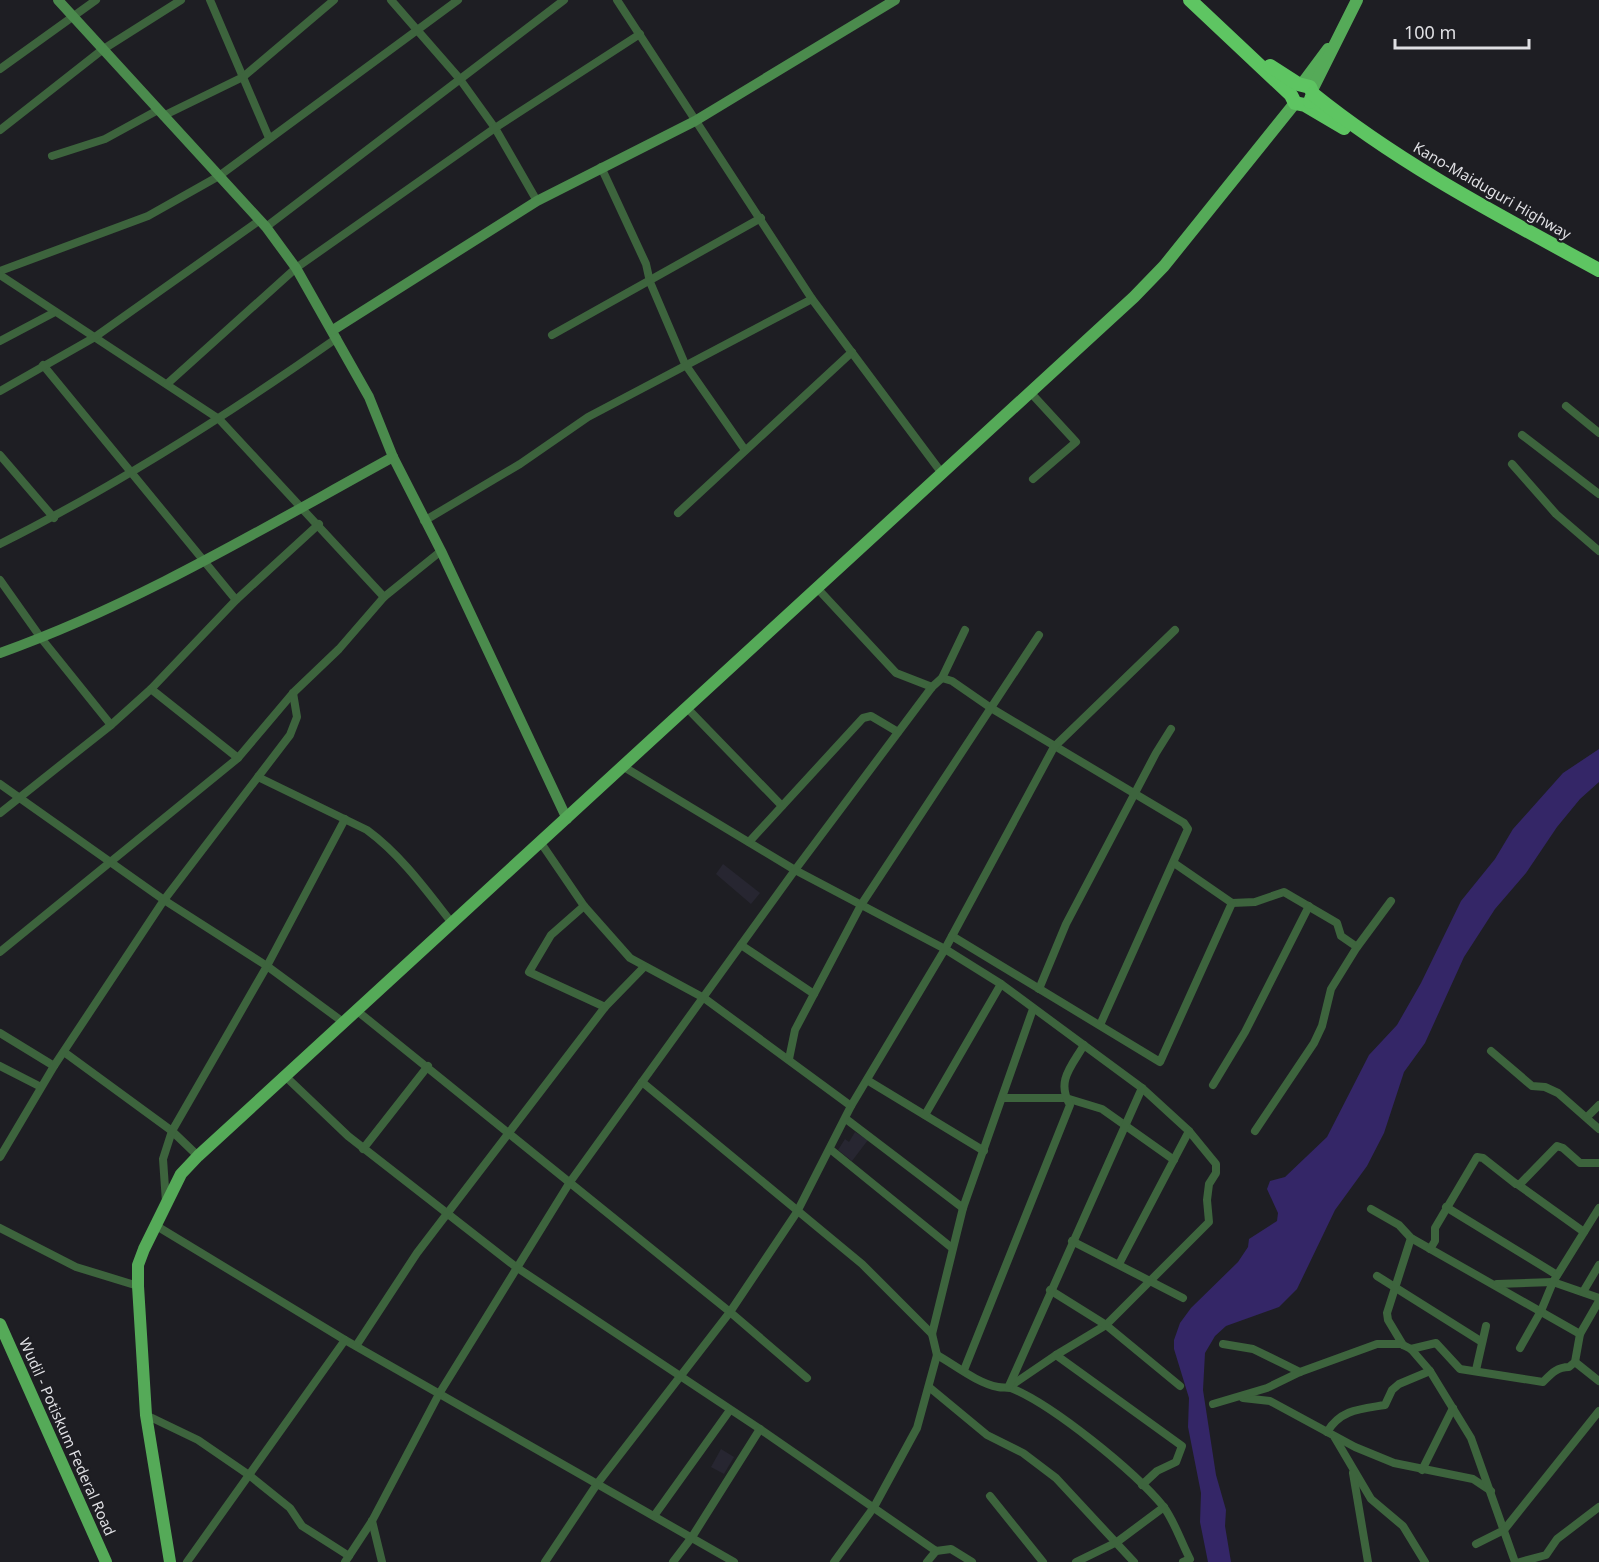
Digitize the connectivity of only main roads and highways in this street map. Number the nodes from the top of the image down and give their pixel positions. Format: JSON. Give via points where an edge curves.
{"nodes":[{"id":1,"x":1190,"y":0,"type":"edge"},
{"id":2,"x":1357,"y":0,"type":"edge"},
{"id":3,"x":1302,"y":94,"type":"junction"},
{"id":4,"x":1599,"y":270,"type":"edge"},
{"id":5,"x":0,"y":1324,"type":"edge"},
{"id":6,"x":106,"y":1562,"type":"edge"},
{"id":7,"x":170,"y":1562,"type":"edge"}],
"edges":[{"from":1,"to":3,"type":"highway","name":"Kano-Maiduguri Highway"},
{"from":2,"to":3,"type":"main road"},
{"from":3,"to":4,"type":"highway","name":"Kano-Maiduguri Highway","via":[[1473,201]]},
{"from":3,"to":7,"type":"main road","via":[[1164,266],[181,1174],[138,1265],[146,1415]]},
{"from":5,"to":6,"type":"main road","name":"Wudil - Potiskum Federal Road"}]}
